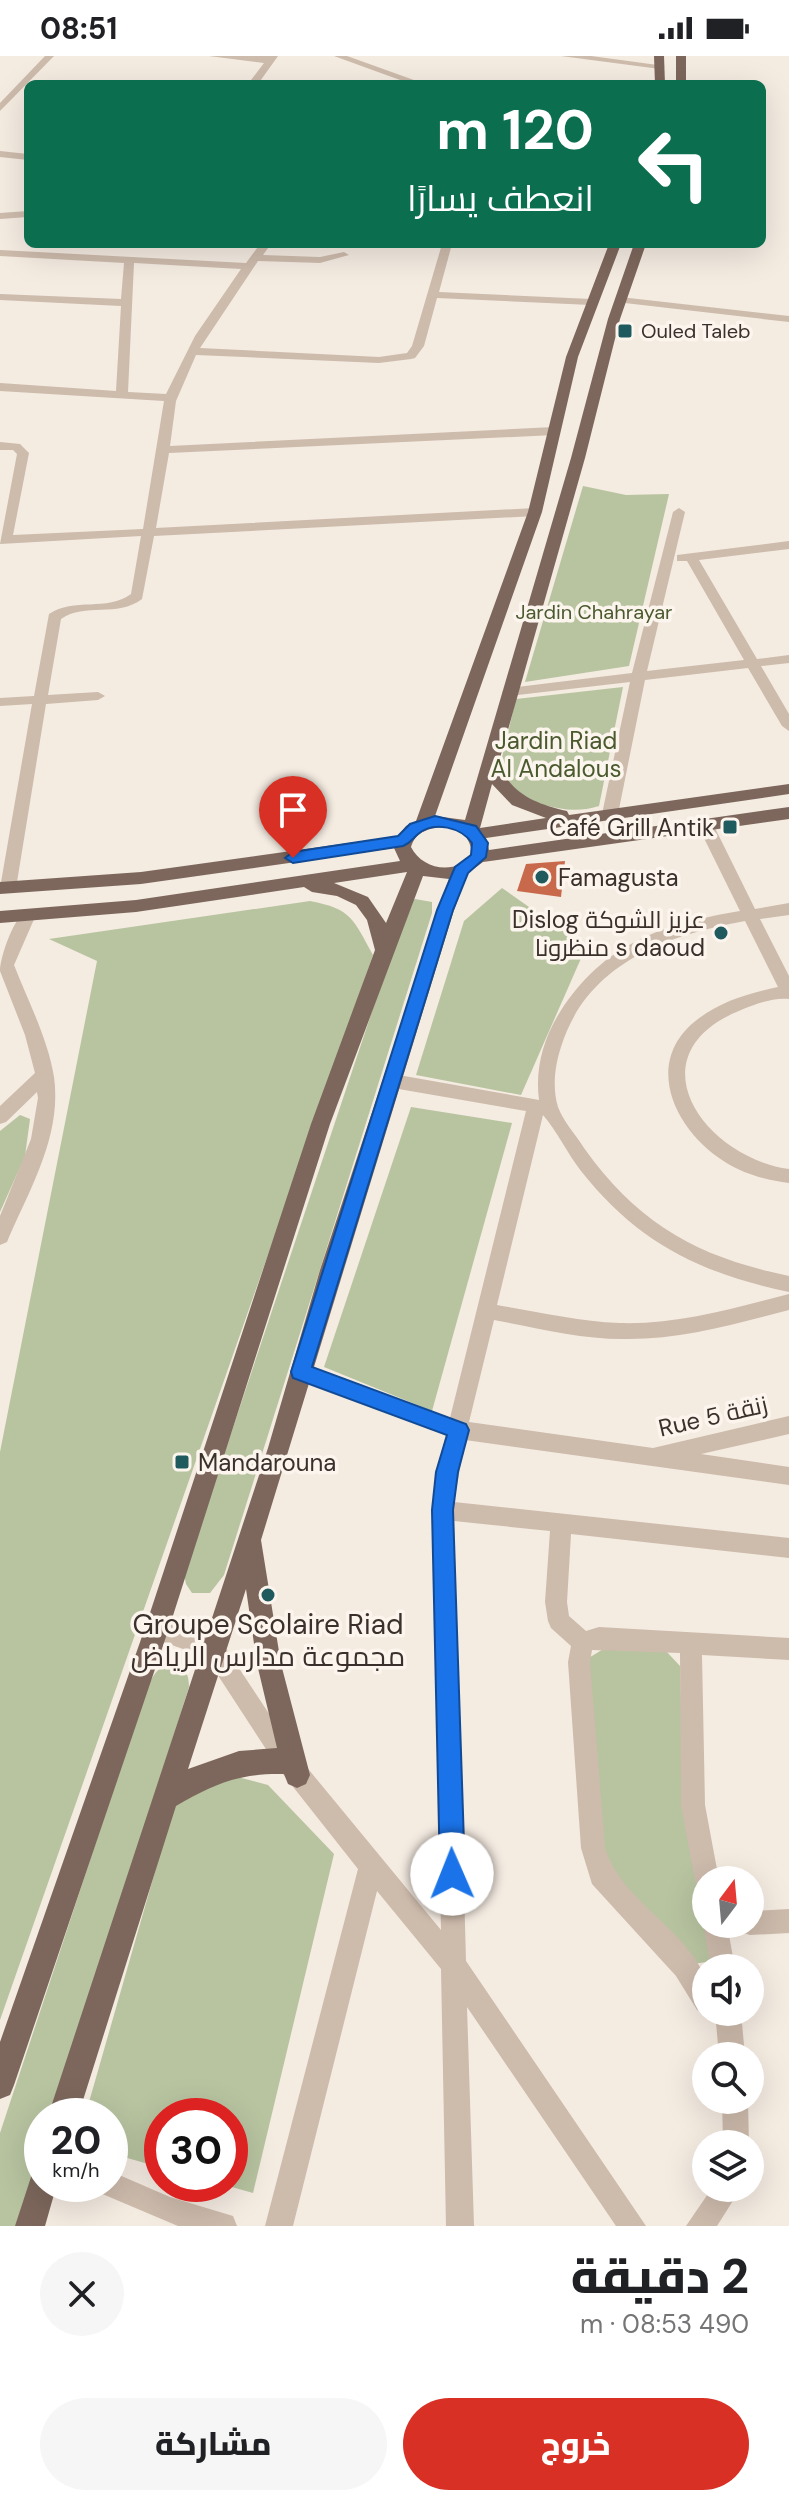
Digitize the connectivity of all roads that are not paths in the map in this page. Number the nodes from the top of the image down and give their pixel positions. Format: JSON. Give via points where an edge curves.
{"nodes":[{"id":1,"x":50,"y":56,"type":"edge"},
{"id":2,"x":213,"y":56,"type":"edge"},
{"id":3,"x":338,"y":56,"type":"edge"},
{"id":4,"x":565,"y":56,"type":"edge"},
{"id":5,"x":681,"y":56,"type":"edge"},
{"id":6,"x":272,"y":59,"type":"edge"},
{"id":7,"x":660,"y":61,"type":"edge"},
{"id":8,"x":27,"y":80,"type":"edge"},
{"id":9,"x":256,"y":80,"type":"edge"},
{"id":10,"x":397,"y":80,"type":"edge"},
{"id":11,"x":681,"y":80,"type":"edge"},
{"id":12,"x":24,"y":83,"type":"edge"},
{"id":13,"x":0,"y":93,"type":"edge"},
{"id":14,"x":13,"y":94,"type":"junction"},
{"id":15,"x":24,"y":95,"type":"edge"},
{"id":16,"x":0,"y":108,"type":"edge"},
{"id":17,"x":0,"y":154,"type":"edge"},
{"id":18,"x":24,"y":157,"type":"edge"},
{"id":19,"x":24,"y":214,"type":"edge"},
{"id":20,"x":0,"y":216,"type":"edge"},
{"id":21,"x":263,"y":248,"type":"edge"},
{"id":22,"x":446,"y":248,"type":"edge"},
{"id":23,"x":613,"y":248,"type":"edge"},
{"id":24,"x":639,"y":248,"type":"edge"},
{"id":25,"x":0,"y":253,"type":"edge"},
{"id":26,"x":344,"y":255,"type":"dead end"},
{"id":27,"x":129,"y":260,"type":"junction"},
{"id":28,"x":251,"y":262,"type":"junction"},
{"id":29,"x":432,"y":295,"type":"junction"},
{"id":30,"x":0,"y":297,"type":"edge"},
{"id":31,"x":620,"y":300,"type":"junction"},
{"id":32,"x":591,"y":302,"type":"junction"},
{"id":33,"x":127,"y":303,"type":"junction"},
{"id":34,"x":789,"y":319,"type":"edge"},
{"id":35,"x":194,"y":351,"type":"junction"},
{"id":36,"x":0,"y":387,"type":"edge"},
{"id":37,"x":122,"y":395,"type":"junction"},
{"id":38,"x":170,"y":398,"type":"junction"},
{"id":39,"x":554,"y":431,"type":"junction"},
{"id":40,"x":0,"y":446,"type":"edge"},
{"id":41,"x":163,"y":450,"type":"junction"},
{"id":42,"x":535,"y":512,"type":"junction"},
{"id":43,"x":679,"y":512,"type":"dead end"},
{"id":44,"x":147,"y":532,"type":"junction"},
{"id":45,"x":3,"y":540,"type":"edge"},
{"id":46,"x":789,"y":545,"type":"edge"},
{"id":47,"x":691,"y":557,"type":"junction"},
{"id":48,"x":668,"y":559,"type":"junction"},
{"id":49,"x":789,"y":659,"type":"edge"},
{"id":50,"x":754,"y":663,"type":"junction"},
{"id":51,"x":639,"y":675,"type":"junction"},
{"id":52,"x":509,"y":692,"type":"junction"},
{"id":53,"x":98,"y":696,"type":"dead end"},
{"id":54,"x":38,"y":700,"type":"junction"},
{"id":55,"x":0,"y":702,"type":"edge"},
{"id":56,"x":789,"y":726,"type":"edge"},
{"id":57,"x":490,"y":766,"type":"junction"},
{"id":58,"x":789,"y":789,"type":"edge"},
{"id":59,"x":789,"y":813,"type":"edge"},
{"id":60,"x":610,"y":814,"type":"junction"},
{"id":61,"x":581,"y":818,"type":"junction"},
{"id":62,"x":424,"y":823,"type":"junction"},
{"id":63,"x":706,"y":826,"type":"junction"},
{"id":64,"x":473,"y":832,"type":"junction"},
{"id":65,"x":403,"y":841,"type":"junction"},
{"id":66,"x":470,"y":864,"type":"junction"},
{"id":67,"x":415,"y":866,"type":"junction"},
{"id":68,"x":272,"y":885,"type":"junction"},
{"id":69,"x":4,"y":888,"type":"edge"},
{"id":70,"x":789,"y":909,"type":"edge"},
{"id":71,"x":750,"y":915,"type":"junction"},
{"id":72,"x":0,"y":917,"type":"edge"},
{"id":73,"x":27,"y":917,"type":"junction"},
{"id":74,"x":383,"y":952,"type":"junction"},
{"id":75,"x":3,"y":967,"type":"edge"},
{"id":76,"x":789,"y":992,"type":"edge"},
{"id":77,"x":45,"y":1074,"type":"junction"},
{"id":78,"x":393,"y":1081,"type":"junction"},
{"id":79,"x":543,"y":1108,"type":"junction"},
{"id":80,"x":0,"y":1117,"type":"edge"},
{"id":81,"x":789,"y":1176,"type":"edge"},
{"id":82,"x":0,"y":1237,"type":"edge"},
{"id":83,"x":789,"y":1284,"type":"edge"},
{"id":84,"x":789,"y":1302,"type":"edge"},
{"id":85,"x":487,"y":1311,"type":"junction"},
{"id":86,"x":301,"y":1372,"type":"junction"},
{"id":87,"x":789,"y":1425,"type":"edge"},
{"id":88,"x":459,"y":1430,"type":"junction"},
{"id":89,"x":648,"y":1457,"type":"junction"},
{"id":90,"x":789,"y":1476,"type":"edge"},
{"id":91,"x":443,"y":1510,"type":"junction"},
{"id":92,"x":561,"y":1521,"type":"junction"},
{"id":93,"x":250,"y":1538,"type":"junction"},
{"id":94,"x":788,"y":1550,"type":"edge"},
{"id":95,"x":157,"y":1630,"type":"junction"},
{"id":96,"x":583,"y":1642,"type":"junction"},
{"id":97,"x":691,"y":1643,"type":"junction"},
{"id":98,"x":213,"y":1649,"type":"junction"},
{"id":99,"x":789,"y":1649,"type":"edge"},
{"id":100,"x":292,"y":1768,"type":"junction"},
{"id":101,"x":169,"y":1796,"type":"junction"},
{"id":102,"x":371,"y":1866,"type":"junction"},
{"id":103,"x":704,"y":1866,"type":"edge"},
{"id":104,"x":789,"y":1921,"type":"edge"},
{"id":105,"x":764,"y":1922,"type":"edge"},
{"id":106,"x":454,"y":1965,"type":"junction"},
{"id":107,"x":692,"y":1978,"type":"edge"},
{"id":108,"x":0,"y":2085,"type":"edge"},
{"id":109,"x":69,"y":2098,"type":"edge"},
{"id":110,"x":128,"y":2192,"type":"edge"},
{"id":111,"x":37,"y":2202,"type":"edge"},
{"id":112,"x":718,"y":2202,"type":"edge"},
{"id":113,"x":30,"y":2226,"type":"edge"},
{"id":114,"x":223,"y":2226,"type":"edge"},
{"id":115,"x":279,"y":2226,"type":"edge"},
{"id":116,"x":460,"y":2226,"type":"edge"},
{"id":117,"x":632,"y":2226,"type":"edge"},
{"id":118,"x":700,"y":2226,"type":"edge"}],
"edges":[{"from":1,"to":8,"type":"street"},
{"from":2,"to":6,"type":"street"},
{"from":3,"to":10,"type":"street"},
{"from":4,"to":7,"type":"street"},
{"from":5,"to":11,"type":"main road"},
{"from":6,"to":9,"type":"street"},
{"from":12,"to":14,"type":"street"},
{"from":13,"to":14,"type":"street"},
{"from":14,"to":15,"type":"street"},
{"from":14,"to":16,"type":"street"},
{"from":17,"to":18,"type":"street"},
{"from":19,"to":20,"type":"street"},
{"from":21,"to":28,"type":"street"},
{"from":22,"to":29,"type":"street"},
{"from":23,"to":32,"type":"main road"},
{"from":24,"to":31,"type":"main road"},
{"from":25,"to":27,"type":"street"},
{"from":26,"to":28,"type":"street"},
{"from":27,"to":28,"type":"street"},
{"from":27,"to":33,"type":"street"},
{"from":28,"to":35,"type":"street"},
{"from":29,"to":32,"type":"street"},
{"from":29,"to":35,"type":"street","via":[[416,351],[397,359]]},
{"from":30,"to":33,"type":"street"},
{"from":31,"to":34,"type":"street"},
{"from":31,"to":52,"type":"main road"},
{"from":32,"to":39,"type":"main road"},
{"from":33,"to":37,"type":"street"},
{"from":35,"to":38,"type":"street"},
{"from":36,"to":37,"type":"street"},
{"from":37,"to":38,"type":"street"},
{"from":38,"to":41,"type":"street"},
{"from":39,"to":41,"type":"street"},
{"from":39,"to":42,"type":"main road"},
{"from":40,"to":45,"type":"street","via":[[23,453]]},
{"from":41,"to":44,"type":"street"},
{"from":42,"to":44,"type":"street"},
{"from":42,"to":62,"type":"main road"},
{"from":43,"to":48,"type":"street"},
{"from":44,"to":45,"type":"street"},
{"from":44,"to":54,"type":"street","via":[[134,600],[68,609],[54,617]]},
{"from":46,"to":47,"type":"street"},
{"from":47,"to":48,"type":"street"},
{"from":47,"to":50,"type":"street"},
{"from":48,"to":51,"type":"street"},
{"from":49,"to":50,"type":"street"},
{"from":50,"to":51,"type":"street"},
{"from":50,"to":56,"type":"street"},
{"from":51,"to":52,"type":"street"},
{"from":51,"to":60,"type":"street"},
{"from":52,"to":57,"type":"main road"},
{"from":53,"to":54,"type":"street"},
{"from":54,"to":55,"type":"street"},
{"from":54,"to":69,"type":"street"},
{"from":57,"to":61,"type":"main road","via":[[499,787],[513,800],[534,810]]},
{"from":57,"to":64,"type":"main road"},
{"from":58,"to":60,"type":"main road"},
{"from":59,"to":63,"type":"main road"},
{"from":60,"to":61,"type":"main road"},
{"from":61,"to":64,"type":"main road"},
{"from":62,"to":64,"type":"main road","via":[[445,821]]},
{"from":62,"to":65,"type":"main road"},
{"from":63,"to":66,"type":"main road"},
{"from":63,"to":71,"type":"street"},
{"from":64,"to":66,"type":"main road","via":[[480,843]]},
{"from":65,"to":67,"type":"main road","via":[[403,853]]},
{"from":65,"to":69,"type":"main road","via":[[141,878]]},
{"from":66,"to":67,"type":"main road","via":[[438,873]]},
{"from":66,"to":78,"type":"main road","via":[[445,910]]},
{"from":67,"to":68,"type":"main road"},
{"from":67,"to":74,"type":"main road"},
{"from":68,"to":73,"type":"main road"},
{"from":68,"to":74,"type":"main road","via":[[329,887],[361,899],[375,912]]},
{"from":70,"to":71,"type":"street"},
{"from":71,"to":76,"type":"street"},
{"from":71,"to":79,"type":"street","via":[[663,933],[619,955],[598,974],[559,1029],[545,1075]]},
{"from":72,"to":73,"type":"main road"},
{"from":73,"to":75,"type":"street"},
{"from":74,"to":95,"type":"main road"},
{"from":75,"to":77,"type":"street"},
{"from":76,"to":81,"type":"street","via":[[717,1014],[679,1055],[675,1076],[676,1096],[691,1122],[719,1149],[755,1169]]},
{"from":77,"to":80,"type":"street"},
{"from":77,"to":82,"type":"street","via":[[42,1135]]},
{"from":78,"to":79,"type":"street"},
{"from":78,"to":86,"type":"main road"},
{"from":79,"to":83,"type":"street","via":[[630,1215],[703,1259],[736,1273]]},
{"from":79,"to":85,"type":"street"},
{"from":84,"to":85,"type":"street","via":[[669,1329],[637,1331]]},
{"from":85,"to":88,"type":"street"},
{"from":86,"to":88,"type":"street"},
{"from":86,"to":93,"type":"main road"},
{"from":87,"to":89,"type":"street","name":"Rue 5 زنقة"},
{"from":88,"to":89,"type":"street"},
{"from":88,"to":91,"type":"street"},
{"from":89,"to":90,"type":"street"},
{"from":91,"to":92,"type":"street"},
{"from":91,"to":106,"type":"street"},
{"from":92,"to":94,"type":"street"},
{"from":92,"to":96,"type":"street","via":[[559,1621]]},
{"from":93,"to":98,"type":"main road"},
{"from":93,"to":100,"type":"main road"},
{"from":95,"to":98,"type":"street"},
{"from":95,"to":108,"type":"main road"},
{"from":96,"to":97,"type":"street","via":[[599,1638]]},
{"from":96,"to":107,"type":"street","via":[[579,1662],[593,1848],[601,1875]]},
{"from":97,"to":99,"type":"street"},
{"from":97,"to":103,"type":"street","via":[[693,1805]]},
{"from":98,"to":100,"type":"street"},
{"from":98,"to":101,"type":"main road"},
{"from":100,"to":101,"type":"main road","via":[[237,1763],[190,1781]]},
{"from":100,"to":102,"type":"street"},
{"from":101,"to":109,"type":"main road"},
{"from":102,"to":106,"type":"street"},
{"from":102,"to":115,"type":"street"},
{"from":104,"to":105,"type":"street"},
{"from":106,"to":116,"type":"street"},
{"from":106,"to":117,"type":"street"},
{"from":110,"to":114,"type":"street"},
{"from":111,"to":113,"type":"main road"},
{"from":112,"to":118,"type":"street"}]}
